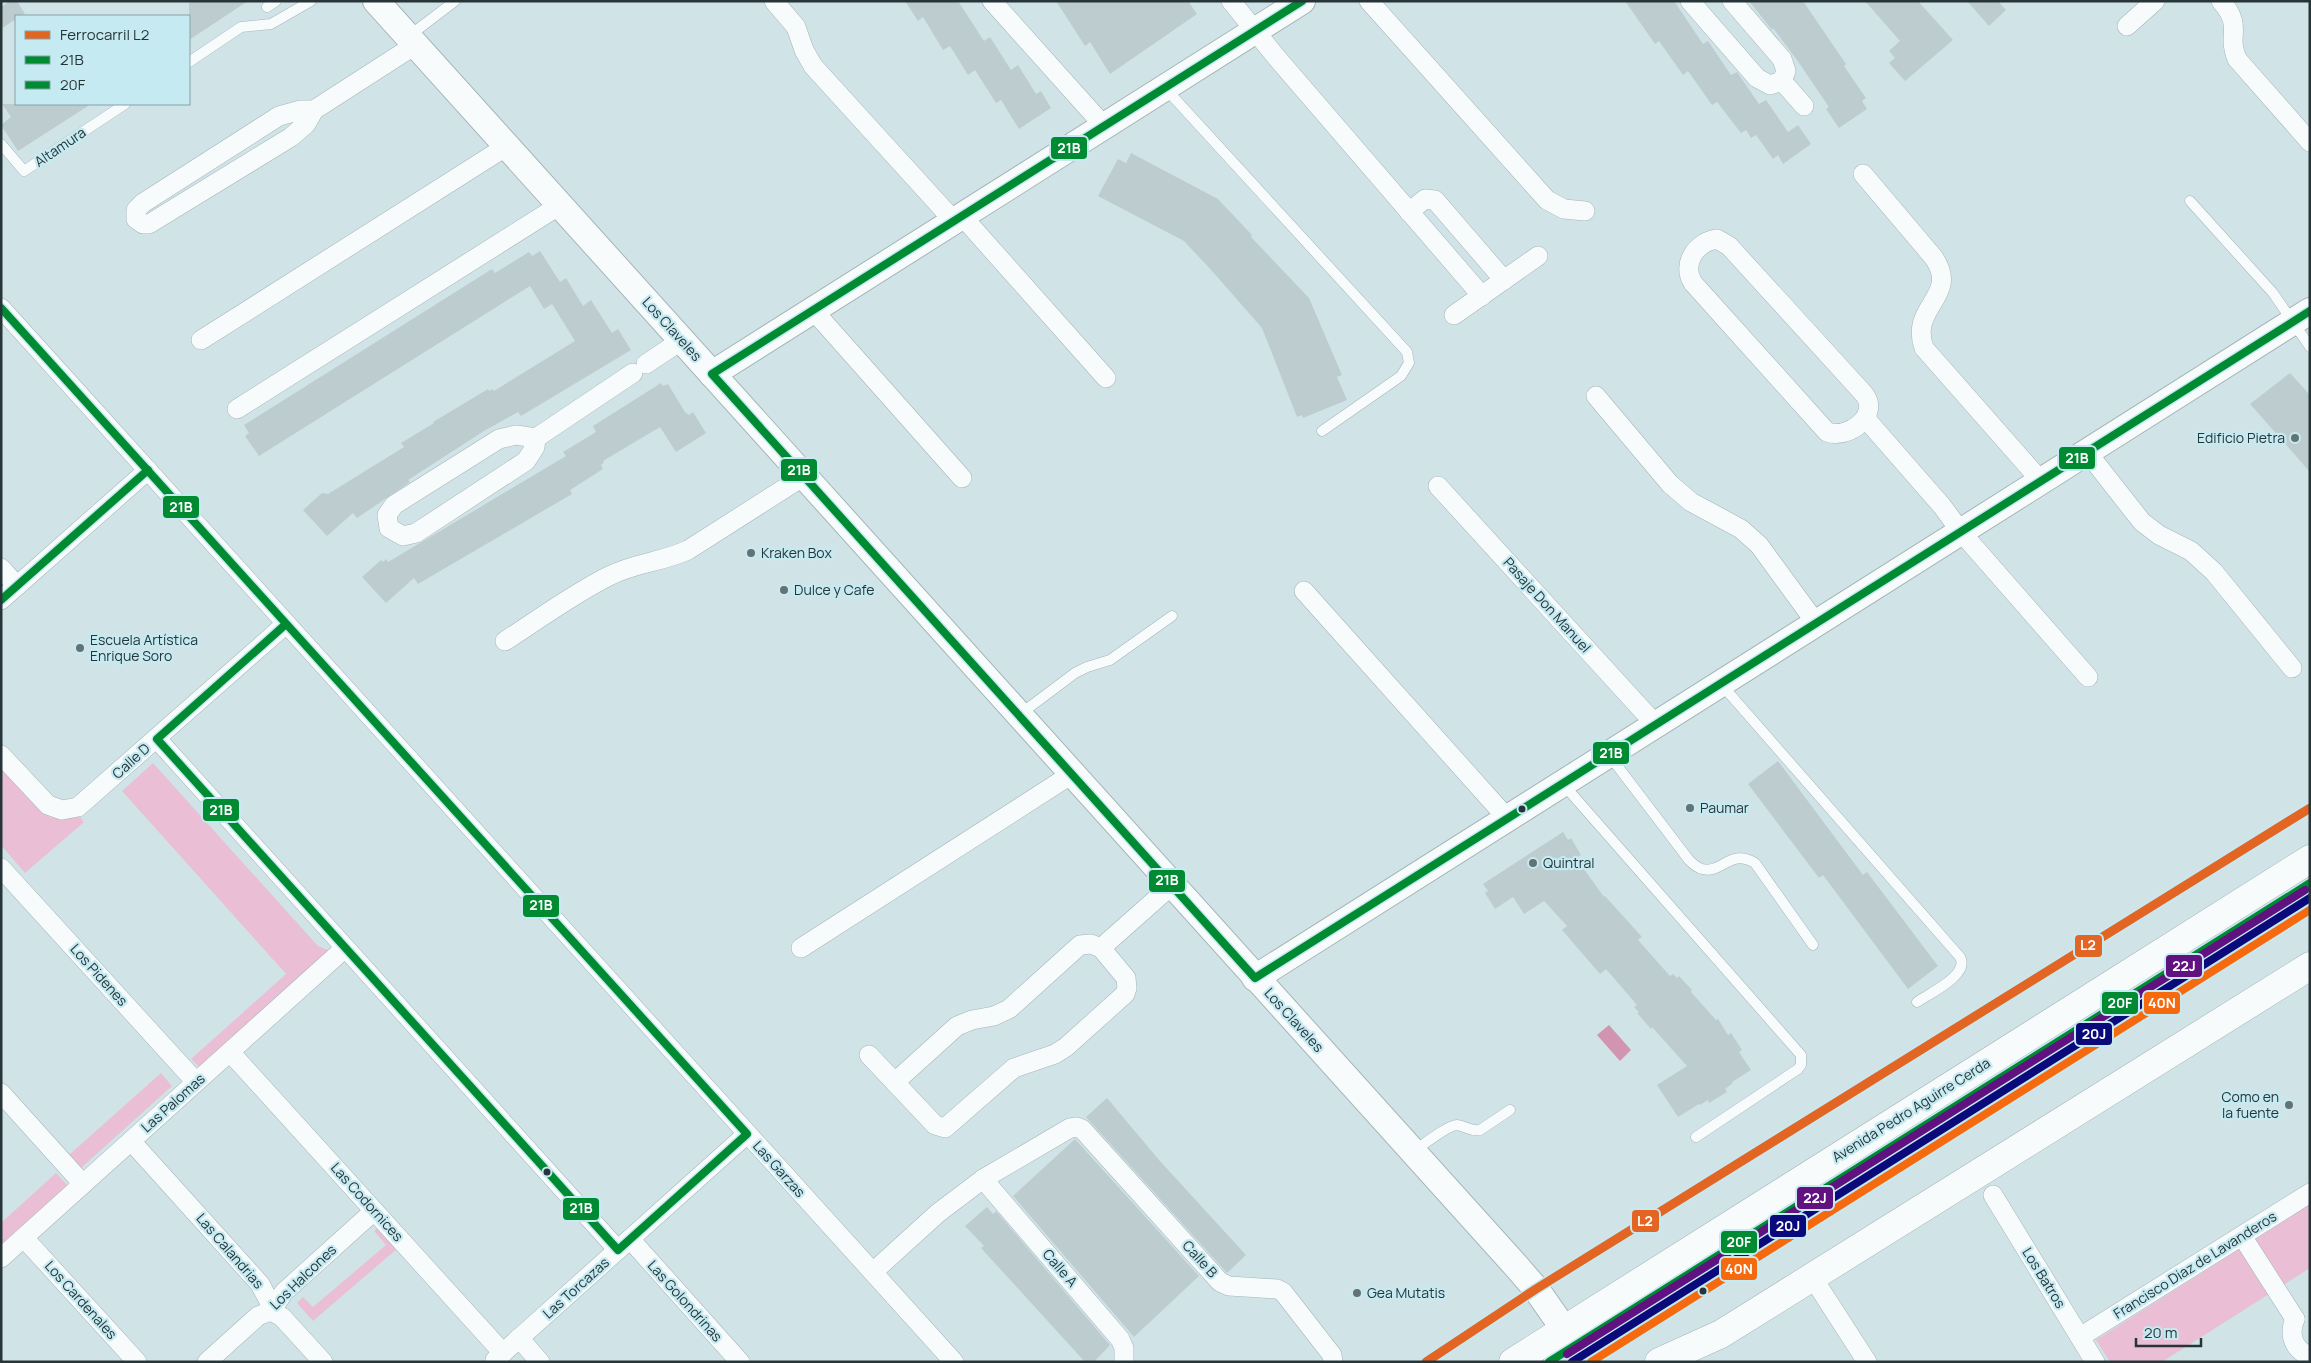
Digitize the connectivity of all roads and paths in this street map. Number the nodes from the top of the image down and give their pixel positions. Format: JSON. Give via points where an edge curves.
{"nodes":[{"id":1,"x":311,"y":1,"type":"edge"},
{"id":2,"x":376,"y":1,"type":"edge"},
{"id":3,"x":455,"y":1,"type":"edge"},
{"id":4,"x":774,"y":1,"type":"edge"},
{"id":5,"x":992,"y":1,"type":"edge"},
{"id":6,"x":1231,"y":1,"type":"edge"},
{"id":7,"x":1302,"y":1,"type":"edge"},
{"id":8,"x":1368,"y":1,"type":"edge"},
{"id":9,"x":1690,"y":1,"type":"edge"},
{"id":10,"x":1732,"y":1,"type":"edge"},
{"id":11,"x":2155,"y":1,"type":"edge"},
{"id":12,"x":2221,"y":1,"type":"edge"},
{"id":13,"x":2127,"y":26,"type":"dead end"},
{"id":14,"x":1255,"y":31,"type":"junction"},
{"id":15,"x":412,"y":40,"type":"junction"},
{"id":16,"x":190,"y":61,"type":"edge"},
{"id":17,"x":1782,"y":81,"type":"junction"},
{"id":18,"x":1165,"y":88,"type":"junction"},
{"id":19,"x":124,"y":105,"type":"edge"},
{"id":20,"x":1804,"y":106,"type":"dead end"},
{"id":21,"x":314,"y":110,"type":"junction"},
{"id":22,"x":1104,"y":126,"type":"junction"},
{"id":23,"x":2310,"y":142,"type":"edge"},
{"id":24,"x":1,"y":144,"type":"edge"},
{"id":25,"x":507,"y":146,"type":"junction"},
{"id":26,"x":1863,"y":174,"type":"dead end"},
{"id":27,"x":2190,"y":201,"type":"dead end"},
{"id":28,"x":560,"y":205,"type":"junction"},
{"id":29,"x":1585,"y":211,"type":"dead end"},
{"id":30,"x":1409,"y":212,"type":"junction"},
{"id":31,"x":958,"y":219,"type":"junction"},
{"id":32,"x":1538,"y":256,"type":"dead end"},
{"id":33,"x":1504,"y":280,"type":"junction"},
{"id":34,"x":1482,"y":296,"type":"junction"},
{"id":35,"x":1,"y":308,"type":"edge"},
{"id":36,"x":813,"y":310,"type":"junction"},
{"id":37,"x":1454,"y":315,"type":"dead end"},
{"id":38,"x":2301,"y":317,"type":"edge"},
{"id":39,"x":201,"y":340,"type":"dead end"},
{"id":40,"x":682,"y":340,"type":"junction"},
{"id":41,"x":2310,"y":348,"type":"edge"},
{"id":42,"x":712,"y":374,"type":"junction"},
{"id":43,"x":1106,"y":378,"type":"dead end"},
{"id":44,"x":1596,"y":396,"type":"dead end"},
{"id":45,"x":237,"y":409,"type":"dead end"},
{"id":46,"x":1866,"y":419,"type":"junction"},
{"id":47,"x":1322,"y":431,"type":"dead end"},
{"id":48,"x":536,"y":438,"type":"junction"},
{"id":49,"x":2087,"y":452,"type":"junction"},
{"id":50,"x":148,"y":470,"type":"junction"},
{"id":51,"x":804,"y":476,"type":"junction"},
{"id":52,"x":962,"y":478,"type":"dead end"},
{"id":53,"x":2041,"y":481,"type":"junction"},
{"id":54,"x":1438,"y":486,"type":"dead end"},
{"id":55,"x":1961,"y":532,"type":"junction"},
{"id":56,"x":1,"y":568,"type":"edge"},
{"id":57,"x":17,"y":586,"type":"junction"},
{"id":58,"x":1304,"y":590,"type":"dead end"},
{"id":59,"x":1,"y":600,"type":"edge"},
{"id":60,"x":1172,"y":616,"type":"dead end"},
{"id":61,"x":286,"y":624,"type":"junction"},
{"id":62,"x":1816,"y":624,"type":"junction"},
{"id":63,"x":505,"y":641,"type":"dead end"},
{"id":64,"x":2292,"y":668,"type":"dead end"},
{"id":65,"x":2088,"y":677,"type":"dead end"},
{"id":66,"x":1721,"y":684,"type":"junction"},
{"id":67,"x":1020,"y":716,"type":"junction"},
{"id":68,"x":1656,"y":725,"type":"junction"},
{"id":69,"x":157,"y":739,"type":"junction"},
{"id":70,"x":1,"y":755,"type":"edge"},
{"id":71,"x":1608,"y":755,"type":"junction"},
{"id":72,"x":1072,"y":774,"type":"junction"},
{"id":73,"x":1562,"y":784,"type":"junction"},
{"id":74,"x":1507,"y":818,"type":"junction"},
{"id":75,"x":2310,"y":859,"type":"edge"},
{"id":76,"x":1,"y":868,"type":"edge"},
{"id":77,"x":2310,"y":883,"type":"edge"},
{"id":78,"x":1172,"y":885,"type":"junction"},
{"id":79,"x":2310,"y":898,"type":"edge"},
{"id":80,"x":1813,"y":945,"type":"dead end"},
{"id":81,"x":345,"y":948,"type":"junction"},
{"id":82,"x":801,"y":948,"type":"dead end"},
{"id":83,"x":1101,"y":948,"type":"junction"},
{"id":84,"x":2310,"y":966,"type":"edge"},
{"id":85,"x":1255,"y":978,"type":"junction"},
{"id":86,"x":1917,"y":1002,"type":"dead end"},
{"id":87,"x":230,"y":1052,"type":"junction"},
{"id":88,"x":869,"y":1055,"type":"dead end"},
{"id":89,"x":196,"y":1082,"type":"junction"},
{"id":90,"x":895,"y":1082,"type":"junction"},
{"id":91,"x":1,"y":1093,"type":"edge"},
{"id":92,"x":1510,"y":1110,"type":"dead end"},
{"id":93,"x":747,"y":1134,"type":"junction"},
{"id":94,"x":1696,"y":1137,"type":"dead end"},
{"id":95,"x":131,"y":1141,"type":"junction"},
{"id":96,"x":1413,"y":1152,"type":"junction"},
{"id":97,"x":983,"y":1179,"type":"junction"},
{"id":98,"x":84,"y":1184,"type":"junction"},
{"id":99,"x":2310,"y":1193,"type":"edge"},
{"id":100,"x":1993,"y":1195,"type":"dead end"},
{"id":101,"x":374,"y":1210,"type":"junction"},
{"id":102,"x":2242,"y":1236,"type":"junction"},
{"id":103,"x":24,"y":1238,"type":"junction"},
{"id":104,"x":624,"y":1244,"type":"junction"},
{"id":105,"x":1,"y":1258,"type":"edge"},
{"id":106,"x":873,"y":1272,"type":"junction"},
{"id":107,"x":1820,"y":1289,"type":"dead end"},
{"id":108,"x":271,"y":1311,"type":"junction"},
{"id":109,"x":2302,"y":1320,"type":"edge"},
{"id":110,"x":1564,"y":1329,"type":"junction"},
{"id":111,"x":519,"y":1338,"type":"junction"},
{"id":112,"x":2080,"y":1338,"type":"junction"},
{"id":113,"x":2310,"y":1356,"type":"edge"},
{"id":114,"x":498,"y":1357,"type":"edge"},
{"id":115,"x":137,"y":1362,"type":"edge"},
{"id":116,"x":208,"y":1362,"type":"edge"},
{"id":117,"x":323,"y":1362,"type":"edge"},
{"id":118,"x":540,"y":1362,"type":"edge"},
{"id":119,"x":740,"y":1362,"type":"edge"},
{"id":120,"x":954,"y":1362,"type":"edge"},
{"id":121,"x":1124,"y":1362,"type":"edge"},
{"id":122,"x":1333,"y":1362,"type":"edge"},
{"id":123,"x":1513,"y":1362,"type":"edge"},
{"id":124,"x":1550,"y":1362,"type":"edge"},
{"id":125,"x":1572,"y":1362,"type":"edge"},
{"id":126,"x":1659,"y":1362,"type":"edge"},
{"id":127,"x":1867,"y":1362,"type":"edge"},
{"id":128,"x":2095,"y":1362,"type":"edge"}],
"edges":[{"from":1,"to":16,"type":"lane","via":[[271,24],[241,27]]},
{"from":2,"to":15,"type":"street","name":"Los Claveles"},
{"from":3,"to":15,"type":"lane"},
{"from":4,"to":31,"type":"street","via":[[796,27],[813,66]]},
{"from":5,"to":22,"type":"street"},
{"from":6,"to":14,"type":"street"},
{"from":7,"to":14,"type":"street"},
{"from":8,"to":29,"type":"street","via":[[1547,200],[1564,210]]},
{"from":9,"to":17,"type":"street","via":[[1757,78],[1770,85]]},
{"from":10,"to":17,"type":"street","via":[[1782,59],[1786,71]]},
{"from":11,"to":13,"type":"street"},
{"from":12,"to":23,"type":"street","via":[[2233,18],[2233,45],[2237,59]]},
{"from":14,"to":18,"type":"street"},
{"from":14,"to":30,"type":"street"},
{"from":15,"to":21,"type":"street"},
{"from":15,"to":25,"type":"street","name":"Los Claveles"},
{"from":17,"to":20,"type":"street"},
{"from":18,"to":22,"type":"street"},
{"from":18,"to":47,"type":"lane","via":[[1407,352],[1409,362],[1401,376]]},
{"from":19,"to":24,"type":"lane","name":"Altamura","via":[[24,171]]},
{"from":21,"to":21,"type":"street","via":[[280,116],[142,203],[136,210],[136,219],[149,224],[292,137],[306,124]]},
{"from":22,"to":31,"type":"street"},
{"from":25,"to":28,"type":"street","name":"Los Claveles"},
{"from":25,"to":39,"type":"street"},
{"from":26,"to":53,"type":"street","via":[[1934,258],[1941,271],[1940,291],[1921,324],[1920,339],[1924,348]]},
{"from":27,"to":38,"type":"lane","via":[[2273,293]]},
{"from":28,"to":40,"type":"street","name":"Los Claveles"},
{"from":28,"to":45,"type":"street"},
{"from":30,"to":33,"type":"street","via":[[1425,199],[1435,200]]},
{"from":30,"to":34,"type":"street"},
{"from":31,"to":36,"type":"street"},
{"from":31,"to":43,"type":"street"},
{"from":32,"to":33,"type":"street"},
{"from":33,"to":34,"type":"street"},
{"from":34,"to":37,"type":"street"},
{"from":35,"to":50,"type":"street","name":"Las Garzas"},
{"from":36,"to":42,"type":"street"},
{"from":36,"to":52,"type":"street"},
{"from":38,"to":41,"type":"lane"},
{"from":38,"to":49,"type":"street"},
{"from":40,"to":42,"type":"street","name":"Los Claveles"},
{"from":40,"to":48,"type":"street"},
{"from":42,"to":51,"type":"street","name":"Los Claveles"},
{"from":44,"to":62,"type":"street","via":[[1670,484],[1681,494],[1741,529],[1759,545]]},
{"from":46,"to":46,"type":"street","via":[[1870,408],[1867,398],[1724,241],[1711,240],[1690,257],[1687,271],[1693,283],[1822,428],[1839,434]]},
{"from":46,"to":55,"type":"street"},
{"from":48,"to":48,"type":"street","via":[[516,435],[499,440],[394,506],[387,515],[389,528],[403,536],[416,533],[526,461],[535,447]]},
{"from":49,"to":53,"type":"street"},
{"from":49,"to":64,"type":"street","via":[[2142,522],[2159,535],[2191,551],[2214,572]]},
{"from":50,"to":57,"type":"street"},
{"from":50,"to":61,"type":"street","name":"Las Garzas"},
{"from":51,"to":63,"type":"street","via":[[688,550],[608,576]]},
{"from":51,"to":67,"type":"street","name":"Los Claveles"},
{"from":53,"to":55,"type":"street"},
{"from":54,"to":68,"type":"street","name":"Pasaje Don Manuel"},
{"from":55,"to":62,"type":"street"},
{"from":55,"to":65,"type":"street"},
{"from":56,"to":57,"type":"street"},
{"from":57,"to":59,"type":"street"},
{"from":58,"to":74,"type":"street"},
{"from":60,"to":67,"type":"lane","via":[[1110,660],[1075,673]]},
{"from":61,"to":69,"type":"street","name":"Calle D"},
{"from":61,"to":93,"type":"street","name":"Las Garzas"},
{"from":62,"to":66,"type":"street"},
{"from":66,"to":68,"type":"street"},
{"from":66,"to":86,"type":"lane","via":[[1960,957],[1963,965],[1959,974]]},
{"from":67,"to":72,"type":"street","name":"Los Claveles"},
{"from":68,"to":71,"type":"street"},
{"from":69,"to":70,"type":"street","name":"Calle D","via":[[85,803],[62,810],[42,800]]},
{"from":69,"to":81,"type":"street","name":"Las Golondrinas"},
{"from":71,"to":73,"type":"street"},
{"from":71,"to":80,"type":"lane","via":[[1689,860],[1702,869],[1715,868],[1733,858],[1745,857],[1755,863]]},
{"from":72,"to":78,"type":"street","name":"Los Claveles"},
{"from":72,"to":82,"type":"street"},
{"from":73,"to":74,"type":"street"},
{"from":73,"to":94,"type":"lane","via":[[1801,1055],[1798,1069]]},
{"from":74,"to":85,"type":"street"},
{"from":75,"to":110,"type":"highway","name":"Avenida Pedro Aguirre Cerda"},
{"from":76,"to":89,"type":"street","name":"Los Pidenes"},
{"from":77,"to":124,"type":"lane"},
{"from":78,"to":83,"type":"street"},
{"from":78,"to":85,"type":"street","name":"Los Claveles"},
{"from":79,"to":125,"type":"lane"},
{"from":81,"to":87,"type":"street","name":"Las Palomas"},
{"from":81,"to":104,"type":"street","name":"Las Golondrinas"},
{"from":83,"to":90,"type":"street","via":[[1091,944],[1080,945],[1009,1009],[957,1026]]},
{"from":83,"to":90,"type":"street","via":[[1126,978],[1125,994],[1066,1047],[1014,1068],[945,1128],[935,1125]]},
{"from":84,"to":126,"type":"highway","via":[[1721,1334]]},
{"from":85,"to":96,"type":"street","name":"Los Claveles"},
{"from":87,"to":89,"type":"street","name":"Las Palomas"},
{"from":87,"to":101,"type":"street","name":"Las Codornices"},
{"from":88,"to":90,"type":"street"},
{"from":89,"to":95,"type":"street","name":"Las Palomas"},
{"from":91,"to":98,"type":"street"},
{"from":92,"to":96,"type":"lane","via":[[1480,1130],[1451,1126]]},
{"from":93,"to":104,"type":"street","name":"Las Torcazas"},
{"from":93,"to":106,"type":"street","name":"Las Garzas"},
{"from":95,"to":98,"type":"street","name":"Las Palomas"},
{"from":95,"to":108,"type":"street","name":"Las Calandrias","via":[[260,1284]]},
{"from":96,"to":110,"type":"street","name":"Los Claveles","via":[[1536,1289]]},
{"from":97,"to":106,"type":"street","via":[[938,1212]]},
{"from":97,"to":121,"type":"street","name":"Calle A","via":[[1120,1339]]},
{"from":97,"to":122,"type":"street","name":"Calle B","via":[[1070,1128],[1082,1129],[1220,1282],[1229,1286],[1283,1292],[1332,1355]]},
{"from":98,"to":103,"type":"street","name":"Las Palomas"},
{"from":99,"to":102,"type":"street","name":"Francisco Diaz de Lavanderos"},
{"from":100,"to":112,"type":"street","name":"Los Batros"},
{"from":101,"to":108,"type":"street","name":"Los Halcones","via":[[284,1292]]},
{"from":101,"to":114,"type":"street","name":"Las Codornices"},
{"from":102,"to":109,"type":"street"},
{"from":102,"to":112,"type":"street","name":"Francisco Diaz de Lavanderos"},
{"from":103,"to":105,"type":"street","name":"Las Palomas"},
{"from":103,"to":115,"type":"street","name":"Los Cardenales"},
{"from":104,"to":111,"type":"street","name":"Las Torcazas"},
{"from":104,"to":119,"type":"street","name":"Las Golondrinas"},
{"from":106,"to":120,"type":"street","name":"Las Garzas"},
{"from":107,"to":127,"type":"street"},
{"from":108,"to":116,"type":"street","name":"Los Halcones","via":[[258,1316]]},
{"from":108,"to":117,"type":"street","via":[[282,1317]]},
{"from":109,"to":113,"type":"street","via":[[2291,1330],[2299,1350]]},
{"from":110,"to":123,"type":"highway","name":"Avenida Pedro Aguirre Cerda"},
{"from":111,"to":114,"type":"street","name":"Las Torcazas"},
{"from":111,"to":118,"type":"street"},
{"from":112,"to":128,"type":"street","name":"Los Batros"}]}
